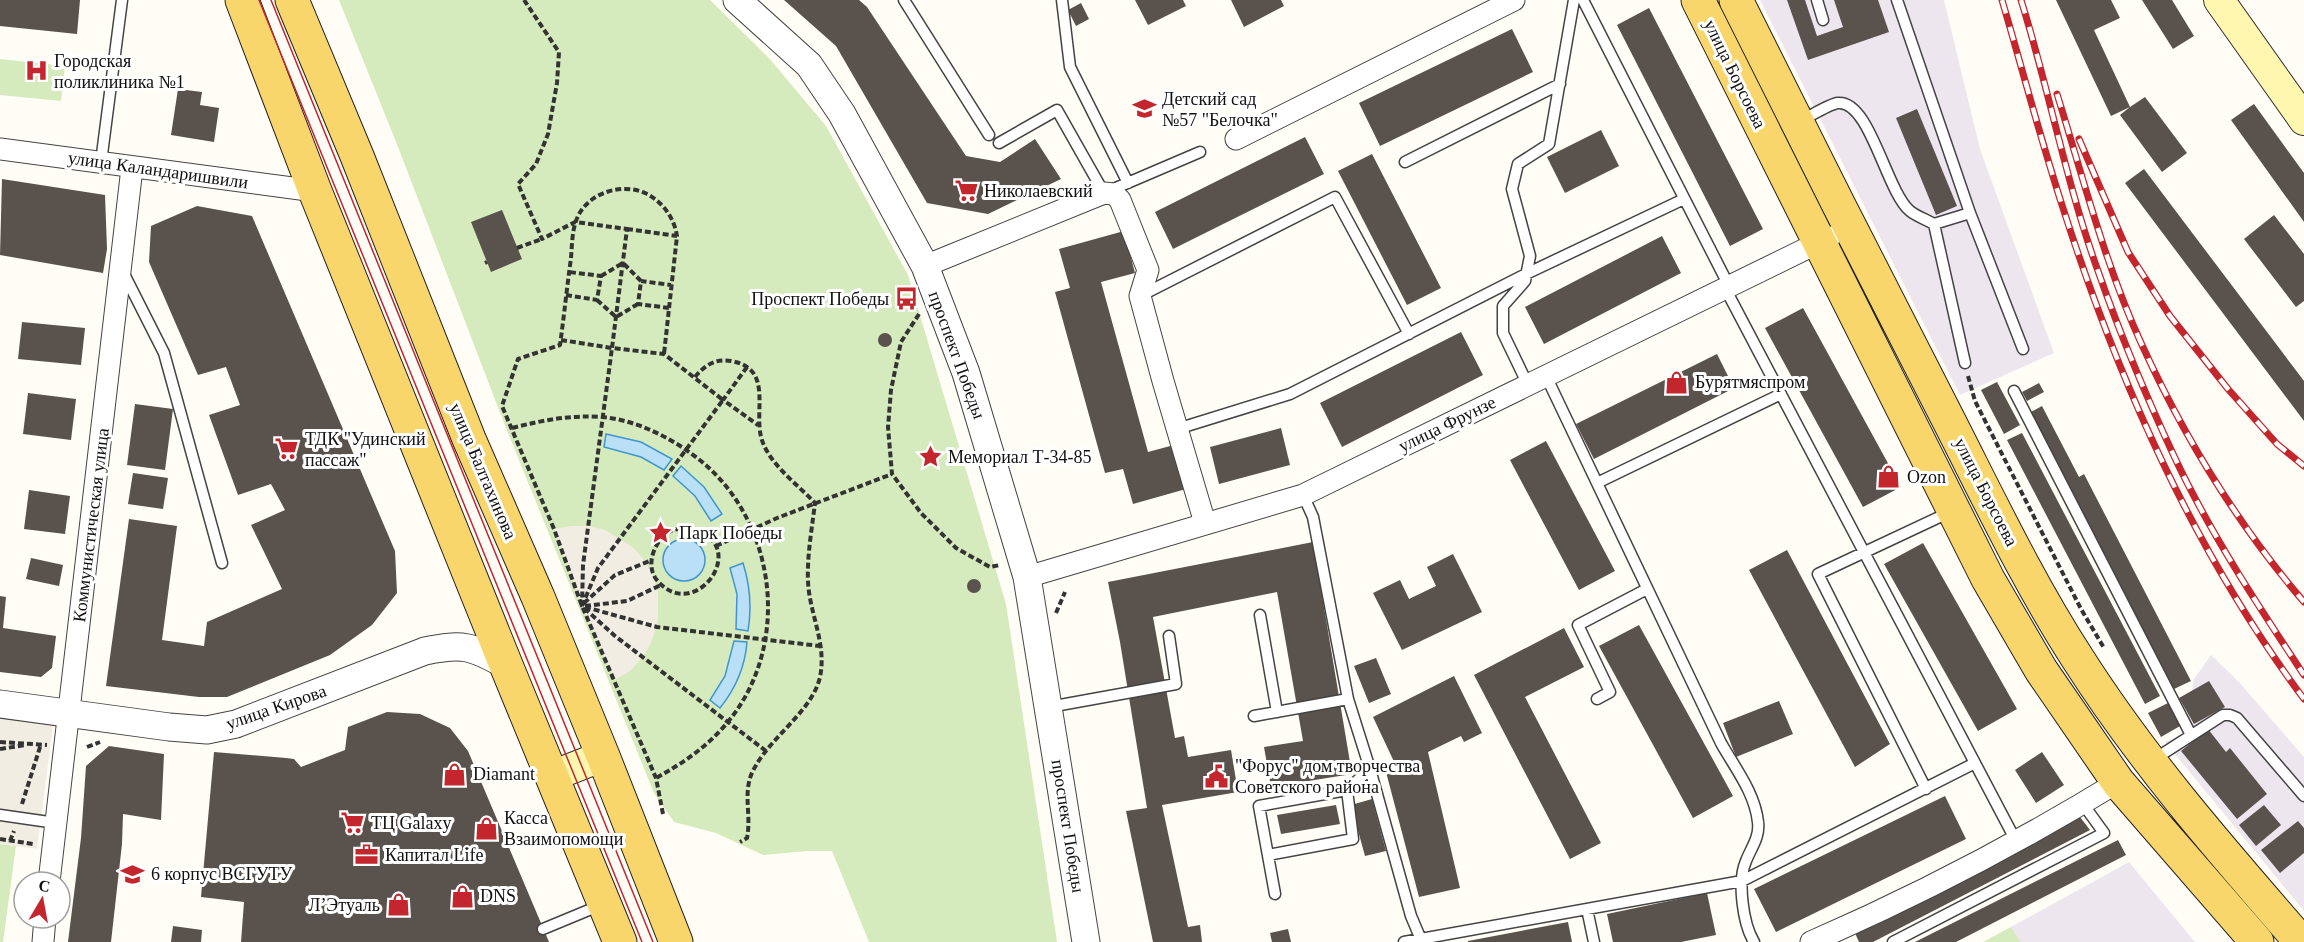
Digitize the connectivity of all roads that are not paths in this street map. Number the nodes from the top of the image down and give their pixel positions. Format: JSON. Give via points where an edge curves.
{"nodes":[{"id":1,"x":122,"y":0,"type":"edge"},
{"id":2,"x":242,"y":0,"type":"edge"},
{"id":3,"x":292,"y":0,"type":"edge"},
{"id":4,"x":737,"y":0,"type":"edge"},
{"id":5,"x":904,"y":0,"type":"edge"},
{"id":6,"x":1062,"y":0,"type":"edge"},
{"id":7,"x":1514,"y":0,"type":"edge"},
{"id":8,"x":1575,"y":0,"type":"edge"},
{"id":9,"x":1583,"y":0,"type":"edge"},
{"id":10,"x":1698,"y":0,"type":"edge"},
{"id":11,"x":1736,"y":0,"type":"edge"},
{"id":12,"x":1817,"y":0,"type":"edge"},
{"id":13,"x":1897,"y":0,"type":"edge"},
{"id":14,"x":2219,"y":0,"type":"edge"},
{"id":15,"x":1823,"y":20,"type":"dead end"},
{"id":16,"x":1560,"y":84,"type":"junction"},
{"id":17,"x":2304,"y":120,"type":"edge"},
{"id":18,"x":1797,"y":123,"type":"junction"},
{"id":19,"x":989,"y":135,"type":"dead end"},
{"id":20,"x":1236,"y":139,"type":"dead end"},
{"id":21,"x":999,"y":143,"type":"dead end"},
{"id":22,"x":0,"y":149,"type":"edge"},
{"id":23,"x":1200,"y":153,"type":"dead end"},
{"id":24,"x":100,"y":162,"type":"junction"},
{"id":25,"x":1405,"y":162,"type":"dead end"},
{"id":26,"x":132,"y":168,"type":"junction"},
{"id":27,"x":1128,"y":183,"type":"junction"},
{"id":28,"x":315,"y":191,"type":"junction"},
{"id":29,"x":1104,"y":193,"type":"junction"},
{"id":30,"x":1684,"y":199,"type":"junction"},
{"id":31,"x":1971,"y":213,"type":"junction"},
{"id":32,"x":1934,"y":224,"type":"junction"},
{"id":33,"x":1849,"y":227,"type":"junction"},
{"id":34,"x":1818,"y":242,"type":"junction"},
{"id":35,"x":925,"y":266,"type":"junction"},
{"id":36,"x":121,"y":269,"type":"junction"},
{"id":37,"x":1526,"y":274,"type":"junction"},
{"id":38,"x":1727,"y":287,"type":"junction"},
{"id":39,"x":1140,"y":296,"type":"junction"},
{"id":40,"x":1409,"y":334,"type":"junction"},
{"id":41,"x":2023,"y":349,"type":"dead end"},
{"id":42,"x":1965,"y":363,"type":"road end"},
{"id":43,"x":1537,"y":380,"type":"junction"},
{"id":44,"x":2014,"y":391,"type":"dead end"},
{"id":45,"x":1781,"y":394,"type":"junction"},
{"id":46,"x":1177,"y":429,"type":"junction"},
{"id":47,"x":1597,"y":483,"type":"junction"},
{"id":48,"x":1303,"y":495,"type":"junction"},
{"id":49,"x":1953,"y":511,"type":"junction"},
{"id":50,"x":1205,"y":523,"type":"junction"},
{"id":51,"x":1864,"y":552,"type":"junction"},
{"id":52,"x":222,"y":563,"type":"dead end"},
{"id":53,"x":1027,"y":578,"type":"junction"},
{"id":54,"x":1647,"y":589,"type":"junction"},
{"id":55,"x":1260,"y":615,"type":"dead end"},
{"id":56,"x":1169,"y":636,"type":"dead end"},
{"id":57,"x":506,"y":665,"type":"junction"},
{"id":58,"x":1348,"y":699,"type":"junction"},
{"id":59,"x":1597,"y":699,"type":"dead end"},
{"id":60,"x":0,"y":704,"type":"edge"},
{"id":61,"x":1048,"y":708,"type":"junction"},
{"id":62,"x":68,"y":712,"type":"junction"},
{"id":63,"x":1277,"y":712,"type":"junction"},
{"id":64,"x":1254,"y":716,"type":"dead end"},
{"id":65,"x":2191,"y":735,"type":"junction"},
{"id":66,"x":603,"y":756,"type":"junction"},
{"id":67,"x":2150,"y":761,"type":"junction"},
{"id":68,"x":1975,"y":763,"type":"junction"},
{"id":69,"x":1370,"y":769,"type":"junction"},
{"id":70,"x":552,"y":776,"type":"junction"},
{"id":71,"x":2118,"y":782,"type":"junction"},
{"id":72,"x":1926,"y":789,"type":"junction"},
{"id":73,"x":1347,"y":790,"type":"junction"},
{"id":74,"x":2304,"y":796,"type":"edge"},
{"id":75,"x":2083,"y":804,"type":"junction"},
{"id":76,"x":0,"y":815,"type":"edge"},
{"id":77,"x":56,"y":823,"type":"junction"},
{"id":78,"x":2016,"y":841,"type":"junction"},
{"id":79,"x":1268,"y":855,"type":"junction"},
{"id":80,"x":50,"y":870,"type":"edge"},
{"id":81,"x":1742,"y":880,"type":"junction"},
{"id":82,"x":1275,"y":894,"type":"dead end"},
{"id":83,"x":604,"y":903,"type":"junction"},
{"id":84,"x":1587,"y":909,"type":"junction"},
{"id":85,"x":543,"y":929,"type":"dead end"},
{"id":86,"x":1422,"y":940,"type":"edge"},
{"id":87,"x":620,"y":942,"type":"edge"},
{"id":88,"x":676,"y":942,"type":"edge"},
{"id":89,"x":1086,"y":942,"type":"edge"},
{"id":90,"x":1404,"y":942,"type":"edge"},
{"id":91,"x":1594,"y":942,"type":"edge"},
{"id":92,"x":1755,"y":942,"type":"edge"},
{"id":93,"x":1811,"y":942,"type":"edge"},
{"id":94,"x":1893,"y":942,"type":"edge"},
{"id":95,"x":2257,"y":942,"type":"edge"},
{"id":96,"x":2301,"y":942,"type":"edge"}],
"edges":[{"from":1,"to":24,"type":"lane"},
{"from":2,"to":28,"type":"main road"},
{"from":3,"to":66,"type":"main road","name":"улица Балтахинова","via":[[469,439]]},
{"from":4,"to":35,"type":"street","name":"проспект Победы","via":[[809,65],[842,114]]},
{"from":5,"to":19,"type":"lane"},
{"from":6,"to":27,"type":"lane","via":[[1070,66]]},
{"from":7,"to":20,"type":"street"},
{"from":8,"to":16,"type":"lane"},
{"from":9,"to":30,"type":"lane"},
{"from":10,"to":34,"type":"main road","name":"улица Борсоева"},
{"from":11,"to":18,"type":"main road","name":"улица Борсоева"},
{"from":12,"to":15,"type":"lane"},
{"from":13,"to":31,"type":"lane"},
{"from":14,"to":17,"type":"main road"},
{"from":16,"to":25,"type":"lane"},
{"from":16,"to":37,"type":"lane","via":[[1550,144],[1518,164],[1512,189],[1530,256]]},
{"from":18,"to":32,"type":"lane","via":[[1837,103],[1850,105],[1862,117],[1893,187],[1909,211]]},
{"from":18,"to":33,"type":"main road","name":"улица Борсоева"},
{"from":21,"to":29,"type":"lane","via":[[1057,110]]},
{"from":22,"to":24,"type":"street","name":"улица Каландаришвили"},
{"from":23,"to":27,"type":"lane"},
{"from":24,"to":26,"type":"street","name":"улица Каландаришвили"},
{"from":26,"to":28,"type":"street","name":"улица Каландаришвили"},
{"from":26,"to":36,"type":"street","name":"Коммунистическая улица"},
{"from":27,"to":29,"type":"lane"},
{"from":28,"to":57,"type":"main road"},
{"from":29,"to":35,"type":"street"},
{"from":29,"to":39,"type":"street","via":[[1114,194],[1120,201],[1148,270]]},
{"from":30,"to":37,"type":"lane"},
{"from":30,"to":38,"type":"lane"},
{"from":31,"to":32,"type":"lane"},
{"from":31,"to":41,"type":"lane"},
{"from":32,"to":42,"type":"lane"},
{"from":33,"to":34,"type":"street","name":"улица Фрунзе"},
{"from":33,"to":67,"type":"main road","name":"улица Борсоева","via":[[2023,565],[2076,657]]},
{"from":34,"to":38,"type":"street","name":"улица Фрунзе"},
{"from":34,"to":49,"type":"main road","name":"улица Борсоева"},
{"from":35,"to":53,"type":"street","name":"проспект Победы","via":[[966,373]]},
{"from":36,"to":52,"type":"lane","via":[[164,353]]},
{"from":36,"to":62,"type":"street","name":"Коммунистическая улица"},
{"from":37,"to":40,"type":"lane"},
{"from":37,"to":43,"type":"lane","via":[[1525,281],[1503,306],[1503,333]]},
{"from":38,"to":43,"type":"street","name":"улица Фрунзе"},
{"from":38,"to":45,"type":"lane"},
{"from":39,"to":40,"type":"lane","via":[[1335,197]]},
{"from":39,"to":46,"type":"street"},
{"from":40,"to":46,"type":"lane","via":[[1290,394]]},
{"from":43,"to":47,"type":"lane"},
{"from":43,"to":48,"type":"street","name":"улица Фрунзе"},
{"from":44,"to":65,"type":"lane"},
{"from":45,"to":47,"type":"lane"},
{"from":45,"to":51,"type":"lane"},
{"from":46,"to":50,"type":"street"},
{"from":47,"to":54,"type":"lane"},
{"from":48,"to":50,"type":"street","name":"улица Фрунзе"},
{"from":48,"to":58,"type":"lane","via":[[1313,517]]},
{"from":49,"to":51,"type":"lane"},
{"from":49,"to":71,"type":"main road","name":"улица Борсоева","via":[[2041,670]]},
{"from":50,"to":53,"type":"street","name":"улица Фрунзе"},
{"from":51,"to":68,"type":"lane"},
{"from":51,"to":72,"type":"lane","via":[[1818,574]]},
{"from":53,"to":61,"type":"street","name":"проспект Победы"},
{"from":54,"to":59,"type":"lane","via":[[1578,625],[1611,692]]},
{"from":54,"to":81,"type":"lane","via":[[1721,743],[1753,799],[1758,824],[1756,841],[1744,864]]},
{"from":55,"to":63,"type":"lane"},
{"from":56,"to":61,"type":"lane","via":[[1176,684]]},
{"from":57,"to":62,"type":"street","name":"улица Кирова","via":[[473,648],[448,646],[424,651],[247,720],[207,729]]},
{"from":57,"to":70,"type":"main road"},
{"from":58,"to":63,"type":"lane"},
{"from":58,"to":69,"type":"lane"},
{"from":60,"to":62,"type":"street","name":"улица Кирова"},
{"from":61,"to":89,"type":"street","name":"проспект Победы"},
{"from":62,"to":77,"type":"street","name":"Коммунистическая улица"},
{"from":63,"to":64,"type":"lane"},
{"from":65,"to":67,"type":"lane"},
{"from":65,"to":74,"type":"lane","via":[[2223,715],[2237,718]]},
{"from":66,"to":70,"type":"main road"},
{"from":66,"to":88,"type":"main road","name":"улица Балтахинова"},
{"from":67,"to":96,"type":"main road","name":"улица Борсоева"},
{"from":68,"to":72,"type":"lane"},
{"from":68,"to":78,"type":"lane"},
{"from":69,"to":73,"type":"lane"},
{"from":69,"to":86,"type":"lane","via":[[1411,916]]},
{"from":70,"to":83,"type":"main road"},
{"from":71,"to":75,"type":"street"},
{"from":71,"to":95,"type":"main road","name":"улица Борсоева"},
{"from":72,"to":81,"type":"lane"},
{"from":73,"to":79,"type":"lane","via":[[1353,839]]},
{"from":73,"to":79,"type":"lane","via":[[1259,806]]},
{"from":75,"to":78,"type":"street"},
{"from":75,"to":94,"type":"lane","via":[[2104,833]]},
{"from":76,"to":77,"type":"lane"},
{"from":77,"to":80,"type":"street","name":"Коммунистическая улица"},
{"from":78,"to":93,"type":"street","via":[[1883,911]]},
{"from":79,"to":82,"type":"lane"},
{"from":81,"to":84,"type":"lane"},
{"from":81,"to":92,"type":"lane","via":[[1748,932]]},
{"from":83,"to":85,"type":"lane"},
{"from":83,"to":87,"type":"main road"},
{"from":84,"to":86,"type":"lane"},
{"from":84,"to":91,"type":"lane"},
{"from":86,"to":90,"type":"lane"}]}
